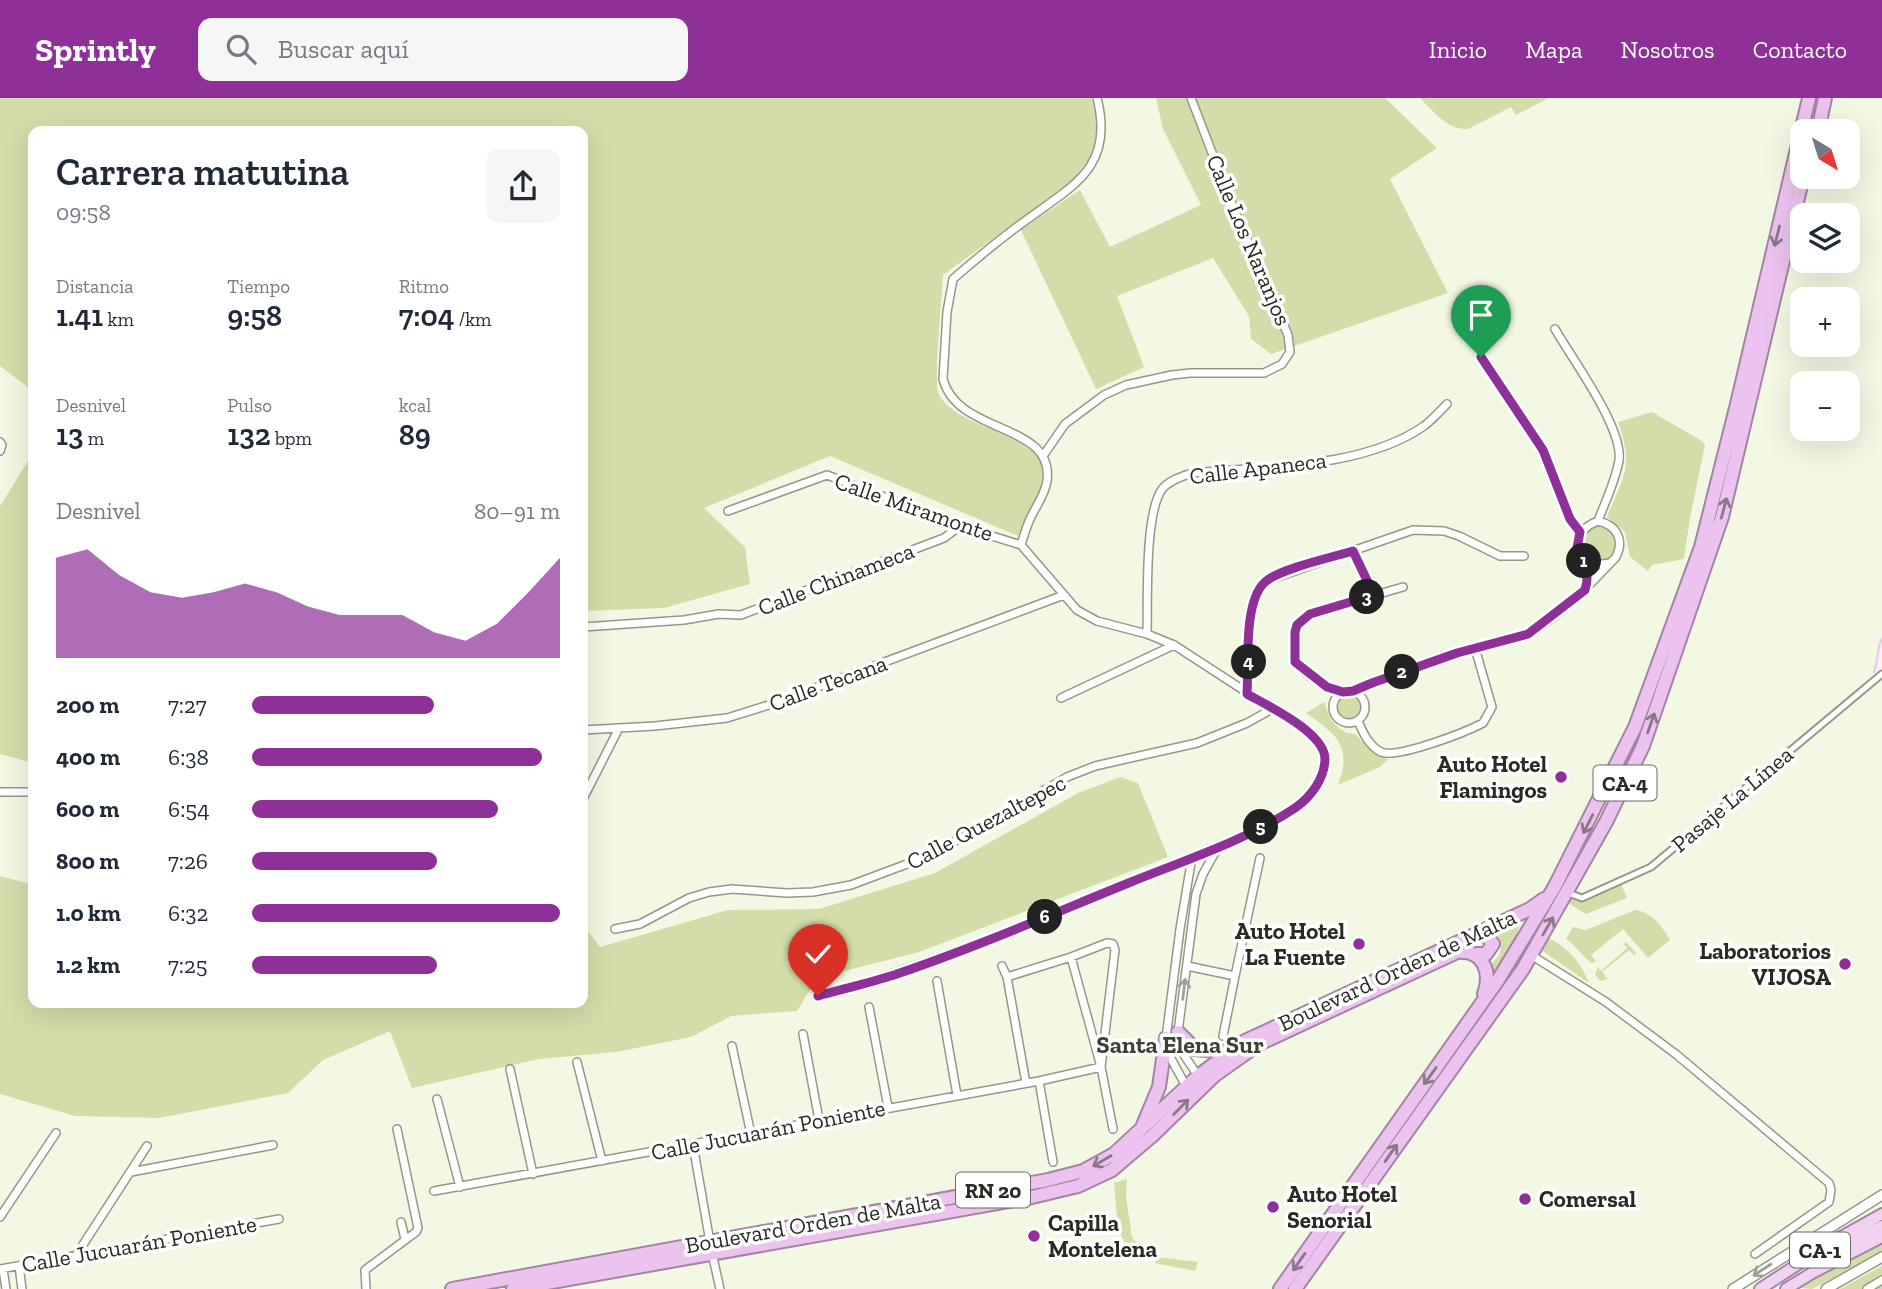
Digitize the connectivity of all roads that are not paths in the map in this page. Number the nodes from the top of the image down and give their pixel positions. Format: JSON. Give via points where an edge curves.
{"nodes":[{"id":1,"x":1097,"y":98,"type":"edge"},
{"id":2,"x":1191,"y":98,"type":"edge"},
{"id":3,"x":1809,"y":98,"type":"edge"},
{"id":4,"x":1823,"y":98,"type":"edge"},
{"id":5,"x":1819,"y":119,"type":"edge"},
{"id":6,"x":1802,"y":189,"type":"edge"},
{"id":7,"x":1555,"y":329,"type":"dead end"},
{"id":8,"x":1481,"y":357,"type":"dead end"},
{"id":9,"x":1447,"y":404,"type":"dead end"},
{"id":10,"x":0,"y":442,"type":"edge"},
{"id":11,"x":0,"y":451,"type":"edge"},
{"id":12,"x":1043,"y":456,"type":"junction"},
{"id":13,"x":728,"y":511,"type":"dead end"},
{"id":14,"x":1600,"y":522,"type":"junction"},
{"id":15,"x":960,"y":526,"type":"junction"},
{"id":16,"x":1583,"y":529,"type":"junction"},
{"id":17,"x":1021,"y":545,"type":"junction"},
{"id":18,"x":1353,"y":551,"type":"junction"},
{"id":19,"x":1524,"y":556,"type":"dead end"},
{"id":20,"x":1586,"y":562,"type":"junction"},
{"id":21,"x":1610,"y":563,"type":"junction"},
{"id":22,"x":1403,"y":587,"type":"dead end"},
{"id":23,"x":1585,"y":590,"type":"junction"},
{"id":24,"x":1064,"y":595,"type":"junction"},
{"id":25,"x":1374,"y":595,"type":"junction"},
{"id":26,"x":588,"y":627,"type":"edge"},
{"id":27,"x":1147,"y":634,"type":"junction"},
{"id":28,"x":1174,"y":645,"type":"junction"},
{"id":29,"x":1475,"y":648,"type":"junction"},
{"id":30,"x":1882,"y":674,"type":"edge"},
{"id":31,"x":1372,"y":683,"type":"junction"},
{"id":32,"x":1327,"y":687,"type":"junction"},
{"id":33,"x":1353,"y":691,"type":"junction"},
{"id":34,"x":1343,"y":692,"type":"junction"},
{"id":35,"x":1247,"y":694,"type":"junction"},
{"id":36,"x":1061,"y":698,"type":"dead end"},
{"id":37,"x":1366,"y":706,"type":"junction"},
{"id":38,"x":1272,"y":709,"type":"junction"},
{"id":39,"x":1333,"y":709,"type":"junction"},
{"id":40,"x":1357,"y":721,"type":"junction"},
{"id":41,"x":619,"y":728,"type":"junction"},
{"id":42,"x":588,"y":730,"type":"edge"},
{"id":43,"x":588,"y":789,"type":"edge"},
{"id":44,"x":0,"y":792,"type":"edge"},
{"id":45,"x":28,"y":792,"type":"edge"},
{"id":46,"x":1219,"y":845,"type":"junction"},
{"id":47,"x":1192,"y":857,"type":"junction"},
{"id":48,"x":1259,"y":858,"type":"dead end"},
{"id":49,"x":1554,"y":888,"type":"junction"},
{"id":50,"x":1568,"y":893,"type":"junction"},
{"id":51,"x":615,"y":929,"type":"dead end"},
{"id":52,"x":1470,"y":936,"type":"junction"},
{"id":53,"x":1477,"y":954,"type":"junction"},
{"id":54,"x":1531,"y":955,"type":"junction"},
{"id":55,"x":1071,"y":957,"type":"junction"},
{"id":56,"x":1002,"y":966,"type":"dead end"},
{"id":57,"x":1187,"y":966,"type":"junction"},
{"id":58,"x":1235,"y":976,"type":"junction"},
{"id":59,"x":1007,"y":977,"type":"junction"},
{"id":60,"x":937,"y":981,"type":"dead end"},
{"id":61,"x":818,"y":996,"type":"dead end"},
{"id":62,"x":869,"y":1007,"type":"dead end"},
{"id":63,"x":1470,"y":1021,"type":"junction"},
{"id":64,"x":803,"y":1034,"type":"dead end"},
{"id":65,"x":1172,"y":1035,"type":"junction"},
{"id":66,"x":1223,"y":1036,"type":"dead end"},
{"id":67,"x":732,"y":1046,"type":"dead end"},
{"id":68,"x":1229,"y":1052,"type":"junction"},
{"id":69,"x":578,"y":1062,"type":"dead end"},
{"id":70,"x":1101,"y":1067,"type":"junction"},
{"id":71,"x":510,"y":1069,"type":"dead end"},
{"id":72,"x":1198,"y":1076,"type":"junction"},
{"id":73,"x":1039,"y":1081,"type":"junction"},
{"id":74,"x":1026,"y":1083,"type":"junction"},
{"id":75,"x":1186,"y":1086,"type":"junction"},
{"id":76,"x":957,"y":1095,"type":"junction"},
{"id":77,"x":437,"y":1099,"type":"dead end"},
{"id":78,"x":888,"y":1108,"type":"junction"},
{"id":79,"x":819,"y":1120,"type":"junction"},
{"id":80,"x":397,"y":1129,"type":"dead end"},
{"id":81,"x":1113,"y":1129,"type":"dead end"},
{"id":82,"x":1140,"y":1131,"type":"junction"},
{"id":83,"x":56,"y":1133,"type":"dead end"},
{"id":84,"x":751,"y":1134,"type":"junction"},
{"id":85,"x":273,"y":1145,"type":"dead end"},
{"id":86,"x":693,"y":1145,"type":"junction"},
{"id":87,"x":147,"y":1146,"type":"dead end"},
{"id":88,"x":602,"y":1161,"type":"junction"},
{"id":89,"x":1054,"y":1162,"type":"dead end"},
{"id":90,"x":131,"y":1172,"type":"junction"},
{"id":91,"x":534,"y":1174,"type":"junction"},
{"id":92,"x":460,"y":1186,"type":"junction"},
{"id":93,"x":434,"y":1191,"type":"dead end"},
{"id":94,"x":1882,"y":1195,"type":"edge"},
{"id":95,"x":1882,"y":1214,"type":"edge"},
{"id":96,"x":0,"y":1217,"type":"edge"},
{"id":97,"x":279,"y":1219,"type":"dead end"},
{"id":98,"x":401,"y":1222,"type":"dead end"},
{"id":99,"x":1882,"y":1226,"type":"edge"},
{"id":100,"x":1882,"y":1237,"type":"edge"},
{"id":101,"x":405,"y":1239,"type":"junction"},
{"id":102,"x":711,"y":1248,"type":"junction"},
{"id":103,"x":1755,"y":1254,"type":"dead end"},
{"id":104,"x":75,"y":1257,"type":"junction"},
{"id":105,"x":1882,"y":1257,"type":"edge"},
{"id":106,"x":19,"y":1266,"type":"junction"},
{"id":107,"x":1,"y":1269,"type":"edge"},
{"id":108,"x":1812,"y":1273,"type":"junction"},
{"id":109,"x":1882,"y":1280,"type":"edge"},
{"id":110,"x":1796,"y":1285,"type":"edge"},
{"id":111,"x":6,"y":1289,"type":"edge"},
{"id":112,"x":22,"y":1289,"type":"edge"},
{"id":113,"x":366,"y":1289,"type":"edge"},
{"id":114,"x":452,"y":1289,"type":"edge"},
{"id":115,"x":513,"y":1289,"type":"edge"},
{"id":116,"x":719,"y":1289,"type":"edge"},
{"id":117,"x":1280,"y":1289,"type":"edge"},
{"id":118,"x":1295,"y":1289,"type":"edge"},
{"id":119,"x":1733,"y":1289,"type":"edge"},
{"id":120,"x":1760,"y":1289,"type":"edge"},
{"id":121,"x":1786,"y":1289,"type":"edge"},
{"id":122,"x":1826,"y":1289,"type":"edge"},
{"id":123,"x":1867,"y":1289,"type":"edge"}],
"edges":[{"from":1,"to":12,"type":"street","via":[[1102,135],[1090,168],[1078,183],[953,279],[947,312],[943,379],[952,400],[962,410],[1031,443]]},
{"from":2,"to":12,"type":"street","name":"Calle Los Naranjos","via":[[1289,335],[1290,352],[1282,364],[1264,373],[1190,373],[1126,385],[1104,395],[1065,425]]},
{"from":3,"to":49,"type":"highway","number":"CA-4","one_way":true,"via":[[1700,547],[1635,727]]},
{"from":4,"to":5,"type":"highway"},
{"from":50,"to":6,"type":"highway","number":"CA-4","one_way":true,"via":[[1643,746],[1722,517]]},
{"from":7,"to":14,"type":"street","via":[[1613,431],[1619,458]]},
{"from":8,"to":16,"type":"street","via":[[1543,450],[1570,519]]},
{"from":9,"to":27,"type":"street","name":"Calle Apaneca","via":[[1407,437],[1368,451],[1331,460],[1192,473],[1164,488],[1153,516]]},
{"from":10,"to":11,"type":"street"},
{"from":12,"to":17,"type":"street","via":[[1048,469],[1045,492]]},
{"from":13,"to":15,"type":"street","name":"Calle Miramonte","via":[[827,475]]},
{"from":14,"to":16,"type":"street"},
{"from":14,"to":21,"type":"street","via":[[1614,528],[1620,540],[1619,553]]},
{"from":15,"to":17,"type":"street","name":"Calle Miramonte"},
{"from":15,"to":26,"type":"street","name":"Calle Chinameca","via":[[944,538],[741,615]]},
{"from":16,"to":20,"type":"street","via":[[1577,548]]},
{"from":17,"to":24,"type":"street"},
{"from":18,"to":19,"type":"street","via":[[1421,530],[1444,531],[1500,556]]},
{"from":18,"to":25,"type":"street"},
{"from":18,"to":35,"type":"street","via":[[1266,580],[1256,593],[1251,609]]},
{"from":20,"to":21,"type":"street"},
{"from":20,"to":23,"type":"street"},
{"from":21,"to":23,"type":"street"},
{"from":22,"to":25,"type":"street"},
{"from":23,"to":29,"type":"street","via":[[1528,634]]},
{"from":24,"to":27,"type":"street","via":[[1077,610],[1097,621]]},
{"from":24,"to":41,"type":"street","name":"Calle Tecana","via":[[727,718]]},
{"from":25,"to":32,"type":"street","via":[[1310,614],[1297,625],[1295,662]]},
{"from":27,"to":28,"type":"street"},
{"from":28,"to":35,"type":"street"},
{"from":28,"to":36,"type":"street"},
{"from":29,"to":31,"type":"street"},
{"from":29,"to":40,"type":"street","via":[[1492,707],[1483,723],[1386,754],[1373,747]]},
{"from":30,"to":50,"type":"street","name":"Pasaje La Línea","via":[[1651,867],[1582,898]]},
{"from":31,"to":33,"type":"street"},
{"from":31,"to":37,"type":"street"},
{"from":32,"to":34,"type":"street"},
{"from":32,"to":39,"type":"street"},
{"from":33,"to":34,"type":"street"},
{"from":33,"to":37,"type":"street"},
{"from":34,"to":39,"type":"street"},
{"from":35,"to":38,"type":"street"},
{"from":37,"to":40,"type":"street"},
{"from":38,"to":46,"type":"street","via":[[1321,745],[1325,757],[1322,774],[1297,807]]},
{"from":38,"to":51,"type":"street","name":"Calle Quezaltepec","via":[[1197,743],[1095,766],[1067,777],[931,855],[851,885],[813,892],[709,892],[640,924]]},
{"from":39,"to":40,"type":"street","via":[[1340,721]]},
{"from":41,"to":42,"type":"street","name":"Calle Tecana"},
{"from":41,"to":43,"type":"street"},
{"from":44,"to":45,"type":"street"},
{"from":46,"to":47,"type":"street"},
{"from":46,"to":57,"type":"street","via":[[1196,894]]},
{"from":47,"to":61,"type":"street","via":[[911,969]]},
{"from":47,"to":65,"type":"street","via":[[1180,929]]},
{"from":48,"to":58,"type":"street"},
{"from":49,"to":52,"type":"highway","name":"Boulevard Orden de Malta","number":"RN 20","via":[[1530,909]]},
{"from":49,"to":63,"type":"highway","number":"CA-4"},
{"from":54,"to":50,"type":"highway","number":"CA-4","one_way":true},
{"from":52,"to":53,"type":"highway","via":[[1486,935],[1493,942],[1488,953]]},
{"from":52,"to":68,"type":"highway","name":"Boulevard Orden de Malta","number":"RN 20"},
{"from":53,"to":63,"type":"highway","name":"Boulevard Orden de Malta","via":[[1488,983]]},
{"from":102,"to":53,"type":"highway","name":"Boulevard Orden de Malta","number":"RN 20","one_way":true,"via":[[1078,1186],[1112,1170],[1215,1075],[1259,1044],[1454,953]]},
{"from":54,"to":103,"type":"street","via":[[1606,1002],[1677,1055],[1829,1183],[1829,1202]]},
{"from":118,"to":54,"type":"highway","number":"CA-4","one_way":true},
{"from":55,"to":59,"type":"street"},
{"from":55,"to":70,"type":"street"},
{"from":55,"to":70,"type":"street","via":[[1107,943],[1115,947]]},
{"from":56,"to":59,"type":"street"},
{"from":57,"to":58,"type":"street"},
{"from":65,"to":57,"type":"street","one_way":true},
{"from":58,"to":66,"type":"street"},
{"from":59,"to":74,"type":"street"},
{"from":60,"to":76,"type":"street"},
{"from":62,"to":78,"type":"street"},
{"from":63,"to":117,"type":"highway","number":"CA-4","one_way":true},
{"from":64,"to":79,"type":"street"},
{"from":65,"to":68,"type":"highway","via":[[1195,1049]]},
{"from":65,"to":72,"type":"street"},
{"from":65,"to":75,"type":"street","via":[[1169,1055]]},
{"from":65,"to":82,"type":"highway","via":[[1159,1087]]},
{"from":67,"to":84,"type":"street"},
{"from":68,"to":72,"type":"highway","name":"Boulevard Orden de Malta","number":"RN 20"},
{"from":69,"to":88,"type":"street"},
{"from":70,"to":73,"type":"street","name":"Calle Jucuarán Poniente"},
{"from":70,"to":81,"type":"street"},
{"from":71,"to":91,"type":"street"},
{"from":72,"to":75,"type":"highway","name":"Boulevard Orden de Malta","number":"RN 20"},
{"from":73,"to":74,"type":"street","name":"Calle Jucuarán Poniente"},
{"from":73,"to":89,"type":"street"},
{"from":74,"to":76,"type":"street","name":"Calle Jucuarán Poniente"},
{"from":75,"to":82,"type":"highway","name":"Boulevard Orden de Malta","number":"RN 20"},
{"from":76,"to":78,"type":"street","name":"Calle Jucuarán Poniente"},
{"from":77,"to":92,"type":"street"},
{"from":78,"to":79,"type":"street","name":"Calle Jucuarán Poniente"},
{"from":79,"to":84,"type":"street","name":"Calle Jucuarán Poniente"},
{"from":80,"to":101,"type":"street","via":[[418,1228]]},
{"from":82,"to":102,"type":"highway","name":"Boulevard Orden de Malta","number":"RN 20","one_way":true,"via":[[1114,1154],[1083,1171]]},
{"from":83,"to":96,"type":"street"},
{"from":84,"to":86,"type":"street","name":"Calle Jucuarán Poniente"},
{"from":85,"to":90,"type":"street"},
{"from":86,"to":88,"type":"street","name":"Calle Jucuarán Poniente"},
{"from":86,"to":102,"type":"street"},
{"from":87,"to":90,"type":"street"},
{"from":88,"to":91,"type":"street","name":"Calle Jucuarán Poniente"},
{"from":90,"to":104,"type":"street"},
{"from":91,"to":92,"type":"street","name":"Calle Jucuarán Poniente"},
{"from":92,"to":93,"type":"street","name":"Calle Jucuarán Poniente"},
{"from":94,"to":119,"type":"street","one_way":true},
{"from":95,"to":120,"type":"main road","number":"CA-1"},
{"from":97,"to":104,"type":"street","name":"Calle Jucuarán Poniente"},
{"from":98,"to":101,"type":"street"},
{"from":99,"to":108,"type":"main road","via":[[1833,1254]]},
{"from":100,"to":108,"type":"main road","number":"CA-1"},
{"from":101,"to":113,"type":"street","via":[[365,1270]]},
{"from":102,"to":114,"type":"highway","name":"Boulevard Orden de Malta","number":"RN 20"},
{"from":102,"to":115,"type":"highway","name":"Boulevard Orden de Malta","number":"RN 20"},
{"from":102,"to":116,"type":"street"},
{"from":104,"to":106,"type":"street","name":"Calle Jucuarán Poniente"},
{"from":105,"to":122,"type":"street"},
{"from":106,"to":107,"type":"street","name":"Calle Jucuarán Poniente"},
{"from":106,"to":112,"type":"street"},
{"from":107,"to":111,"type":"street"},
{"from":108,"to":110,"type":"main road","number":"CA-1"},
{"from":109,"to":123,"type":"street"},
{"from":110,"to":121,"type":"main road","number":"CA-1"}]}
